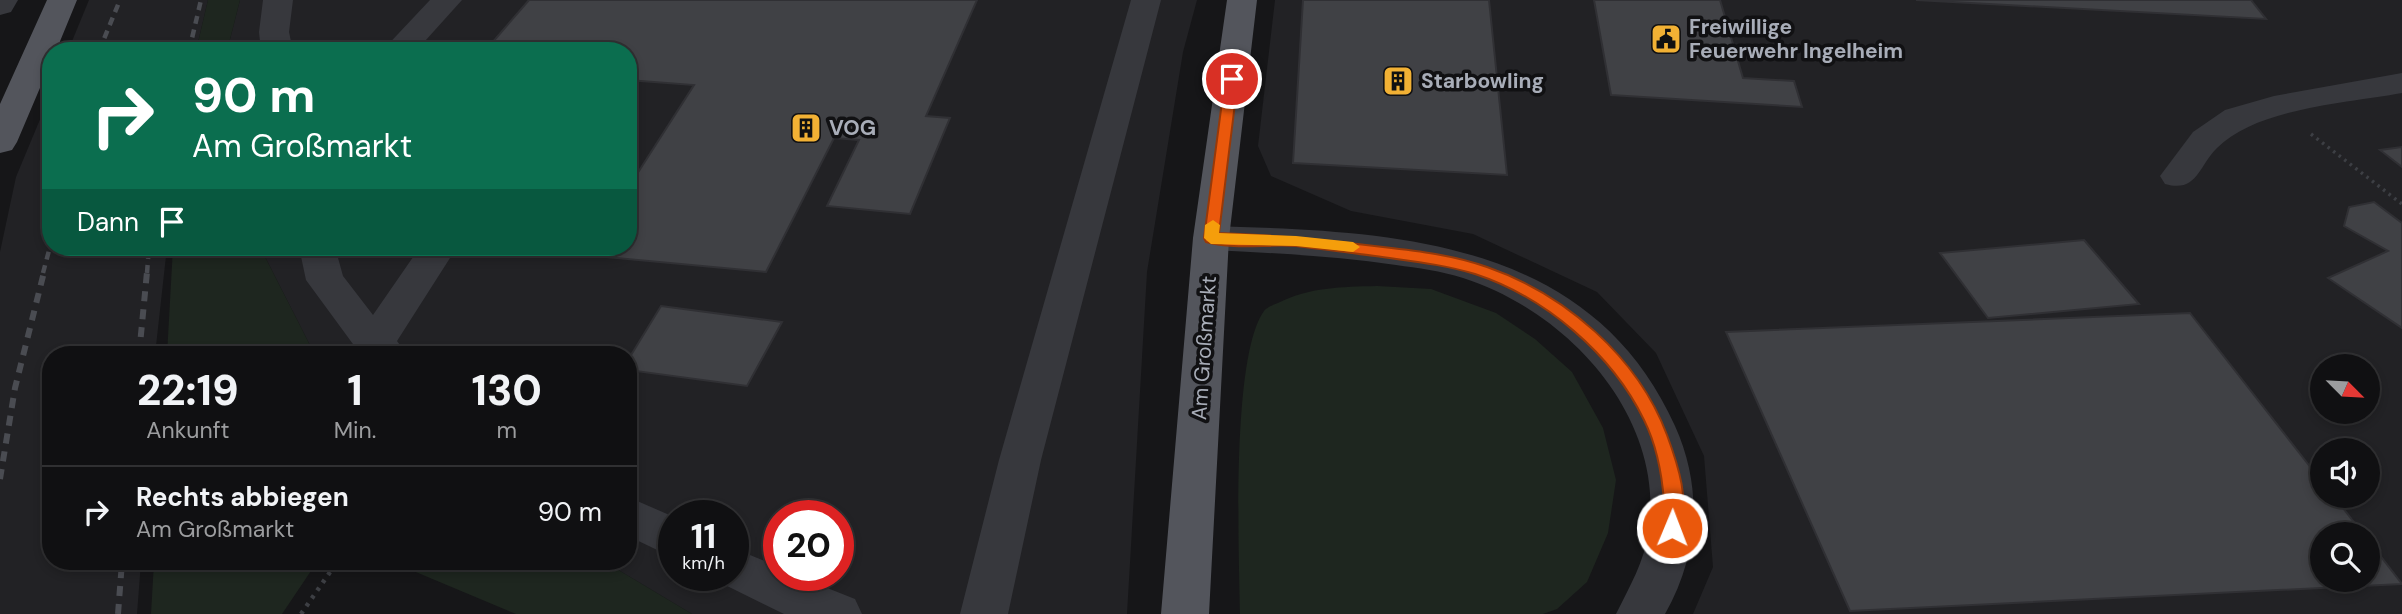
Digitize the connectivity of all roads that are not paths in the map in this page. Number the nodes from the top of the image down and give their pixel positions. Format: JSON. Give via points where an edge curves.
{"nodes":[{"id":1,"x":3,"y":0,"type":"edge"},
{"id":2,"x":62,"y":0,"type":"edge"},
{"id":3,"x":278,"y":0,"type":"edge"},
{"id":4,"x":447,"y":0,"type":"edge"},
{"id":5,"x":1146,"y":0,"type":"edge"},
{"id":6,"x":1242,"y":0,"type":"edge"},
{"id":7,"x":0,"y":6,"type":"edge"},
{"id":8,"x":44,"y":42,"type":"edge"},
{"id":9,"x":276,"y":42,"type":"edge"},
{"id":10,"x":407,"y":42,"type":"edge"},
{"id":11,"x":42,"y":46,"type":"edge"},
{"id":12,"x":2402,"y":83,"type":"edge"},
{"id":13,"x":0,"y":142,"type":"edge"},
{"id":14,"x":2177,"y":176,"type":"dead end"},
{"id":15,"x":1211,"y":238,"type":"junction"},
{"id":16,"x":319,"y":256,"type":"edge"},
{"id":17,"x":434,"y":256,"type":"edge"},
{"id":18,"x":378,"y":346,"type":"edge"},
{"id":19,"x":382,"y":346,"type":"edge"},
{"id":20,"x":637,"y":520,"type":"edge"},
{"id":21,"x":658,"y":531,"type":"edge"},
{"id":22,"x":749,"y":575,"type":"edge"},
{"id":23,"x":838,"y":614,"type":"edge"},
{"id":24,"x":984,"y":614,"type":"edge"},
{"id":25,"x":1185,"y":614,"type":"edge"},
{"id":26,"x":1642,"y":614,"type":"edge"}],
"edges":[{"from":1,"to":7,"type":"street"},
{"from":2,"to":8,"type":"main road"},
{"from":3,"to":9,"type":"street"},
{"from":4,"to":10,"type":"street"},
{"from":5,"to":24,"type":"street","via":[[1020,460]]},
{"from":6,"to":15,"type":"main road","name":"Am Großmarkt"},
{"from":11,"to":13,"type":"main road"},
{"from":12,"to":14,"type":"street","via":[[2237,117],[2205,140]]},
{"from":15,"to":25,"type":"main road","name":"Am Großmarkt"},
{"from":15,"to":26,"type":"street","via":[[1310,243],[1456,263],[1526,291],[1601,346],[1647,410],[1668,462],[1674,505],[1669,550]]},
{"from":16,"to":18,"type":"street","via":[[325,280]]},
{"from":17,"to":19,"type":"street"},
{"from":20,"to":21,"type":"street"},
{"from":22,"to":23,"type":"street"}]}
